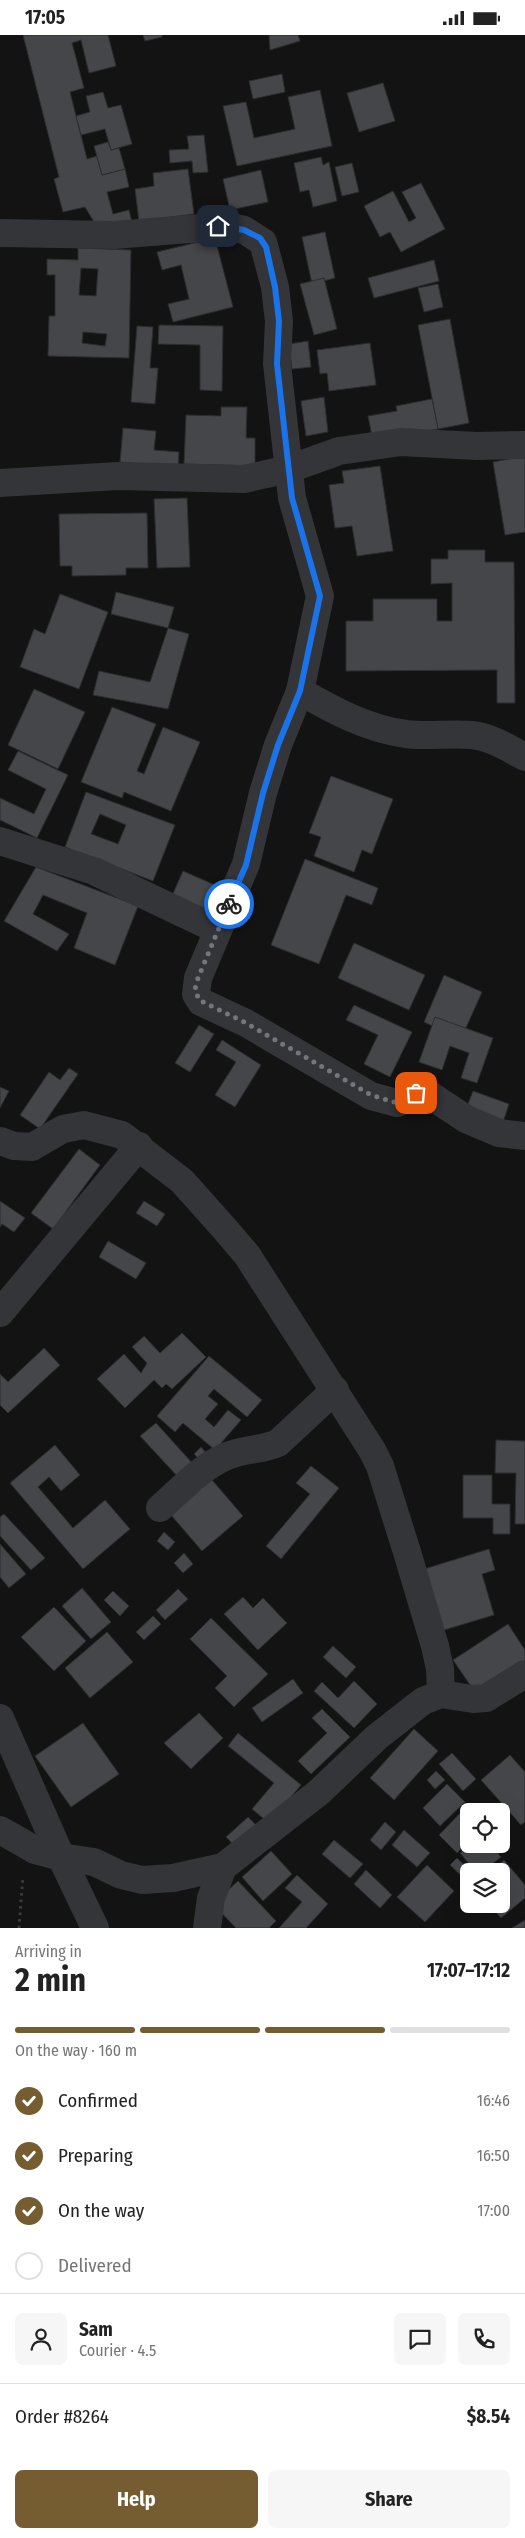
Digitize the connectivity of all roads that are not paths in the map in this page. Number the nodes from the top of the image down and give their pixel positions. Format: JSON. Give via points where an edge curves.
{"nodes":[{"id":1,"x":0,"y":233,"type":"edge"},
{"id":2,"x":525,"y":445,"type":"edge"},
{"id":3,"x":290,"y":469,"type":"junction"},
{"id":4,"x":0,"y":483,"type":"edge"},
{"id":5,"x":300,"y":691,"type":"junction"},
{"id":6,"x":525,"y":757,"type":"edge"},
{"id":7,"x":0,"y":841,"type":"edge"},
{"id":8,"x":218,"y":930,"type":"junction"},
{"id":9,"x":525,"y":1136,"type":"edge"},
{"id":10,"x":0,"y":1141,"type":"edge"},
{"id":11,"x":139,"y":1146,"type":"junction"},
{"id":12,"x":0,"y":1313,"type":"edge"},
{"id":13,"x":335,"y":1390,"type":"junction"},
{"id":14,"x":160,"y":1509,"type":"dead end"},
{"id":15,"x":525,"y":1674,"type":"edge"},
{"id":16,"x":441,"y":1694,"type":"junction"},
{"id":17,"x":0,"y":1717,"type":"edge"},
{"id":18,"x":0,"y":1830,"type":"edge"},
{"id":19,"x":61,"y":1857,"type":"junction"},
{"id":20,"x":224,"y":1867,"type":"junction"},
{"id":21,"x":95,"y":1928,"type":"edge"},
{"id":22,"x":207,"y":1928,"type":"edge"}],
"edges":[{"from":1,"to":3,"type":"street","via":[[114,235],[228,226],[260,238],[266,247],[275,287],[279,321],[277,364]]},
{"from":2,"to":3,"type":"street","via":[[476,447],[401,442],[339,451]]},
{"from":3,"to":4,"type":"street","via":[[244,479],[118,476]]},
{"from":3,"to":5,"type":"street","via":[[292,498],[320,596]]},
{"from":5,"to":6,"type":"street","via":[[340,713],[393,732],[423,736],[473,735]]},
{"from":5,"to":8,"type":"street","via":[[263,793],[246,865]]},
{"from":7,"to":8,"type":"street","via":[[94,871]]},
{"from":8,"to":9,"type":"street","via":[[196,984],[196,994],[201,1002],[246,1023],[371,1095],[397,1103],[416,1093],[430,1095],[480,1125],[499,1133]]},
{"from":10,"to":11,"type":"street","via":[[32,1147],[63,1129],[84,1125],[122,1135]]},
{"from":11,"to":12,"type":"street"},
{"from":11,"to":13,"type":"street","via":[[182,1181],[247,1255]]},
{"from":13,"to":14,"type":"street","via":[[278,1443],[234,1453],[209,1466]]},
{"from":13,"to":16,"type":"street","via":[[380,1466],[435,1647]]},
{"from":15,"to":16,"type":"street","via":[[486,1697],[473,1699]]},
{"from":16,"to":20,"type":"street","via":[[408,1710],[318,1793]]},
{"from":17,"to":19,"type":"street"},
{"from":18,"to":19,"type":"street","via":[[35,1850]]},
{"from":19,"to":20,"type":"street","via":[[94,1862],[121,1875],[142,1880],[172,1879]]},
{"from":19,"to":21,"type":"street"},
{"from":20,"to":22,"type":"street","via":[[211,1898]]}]}
